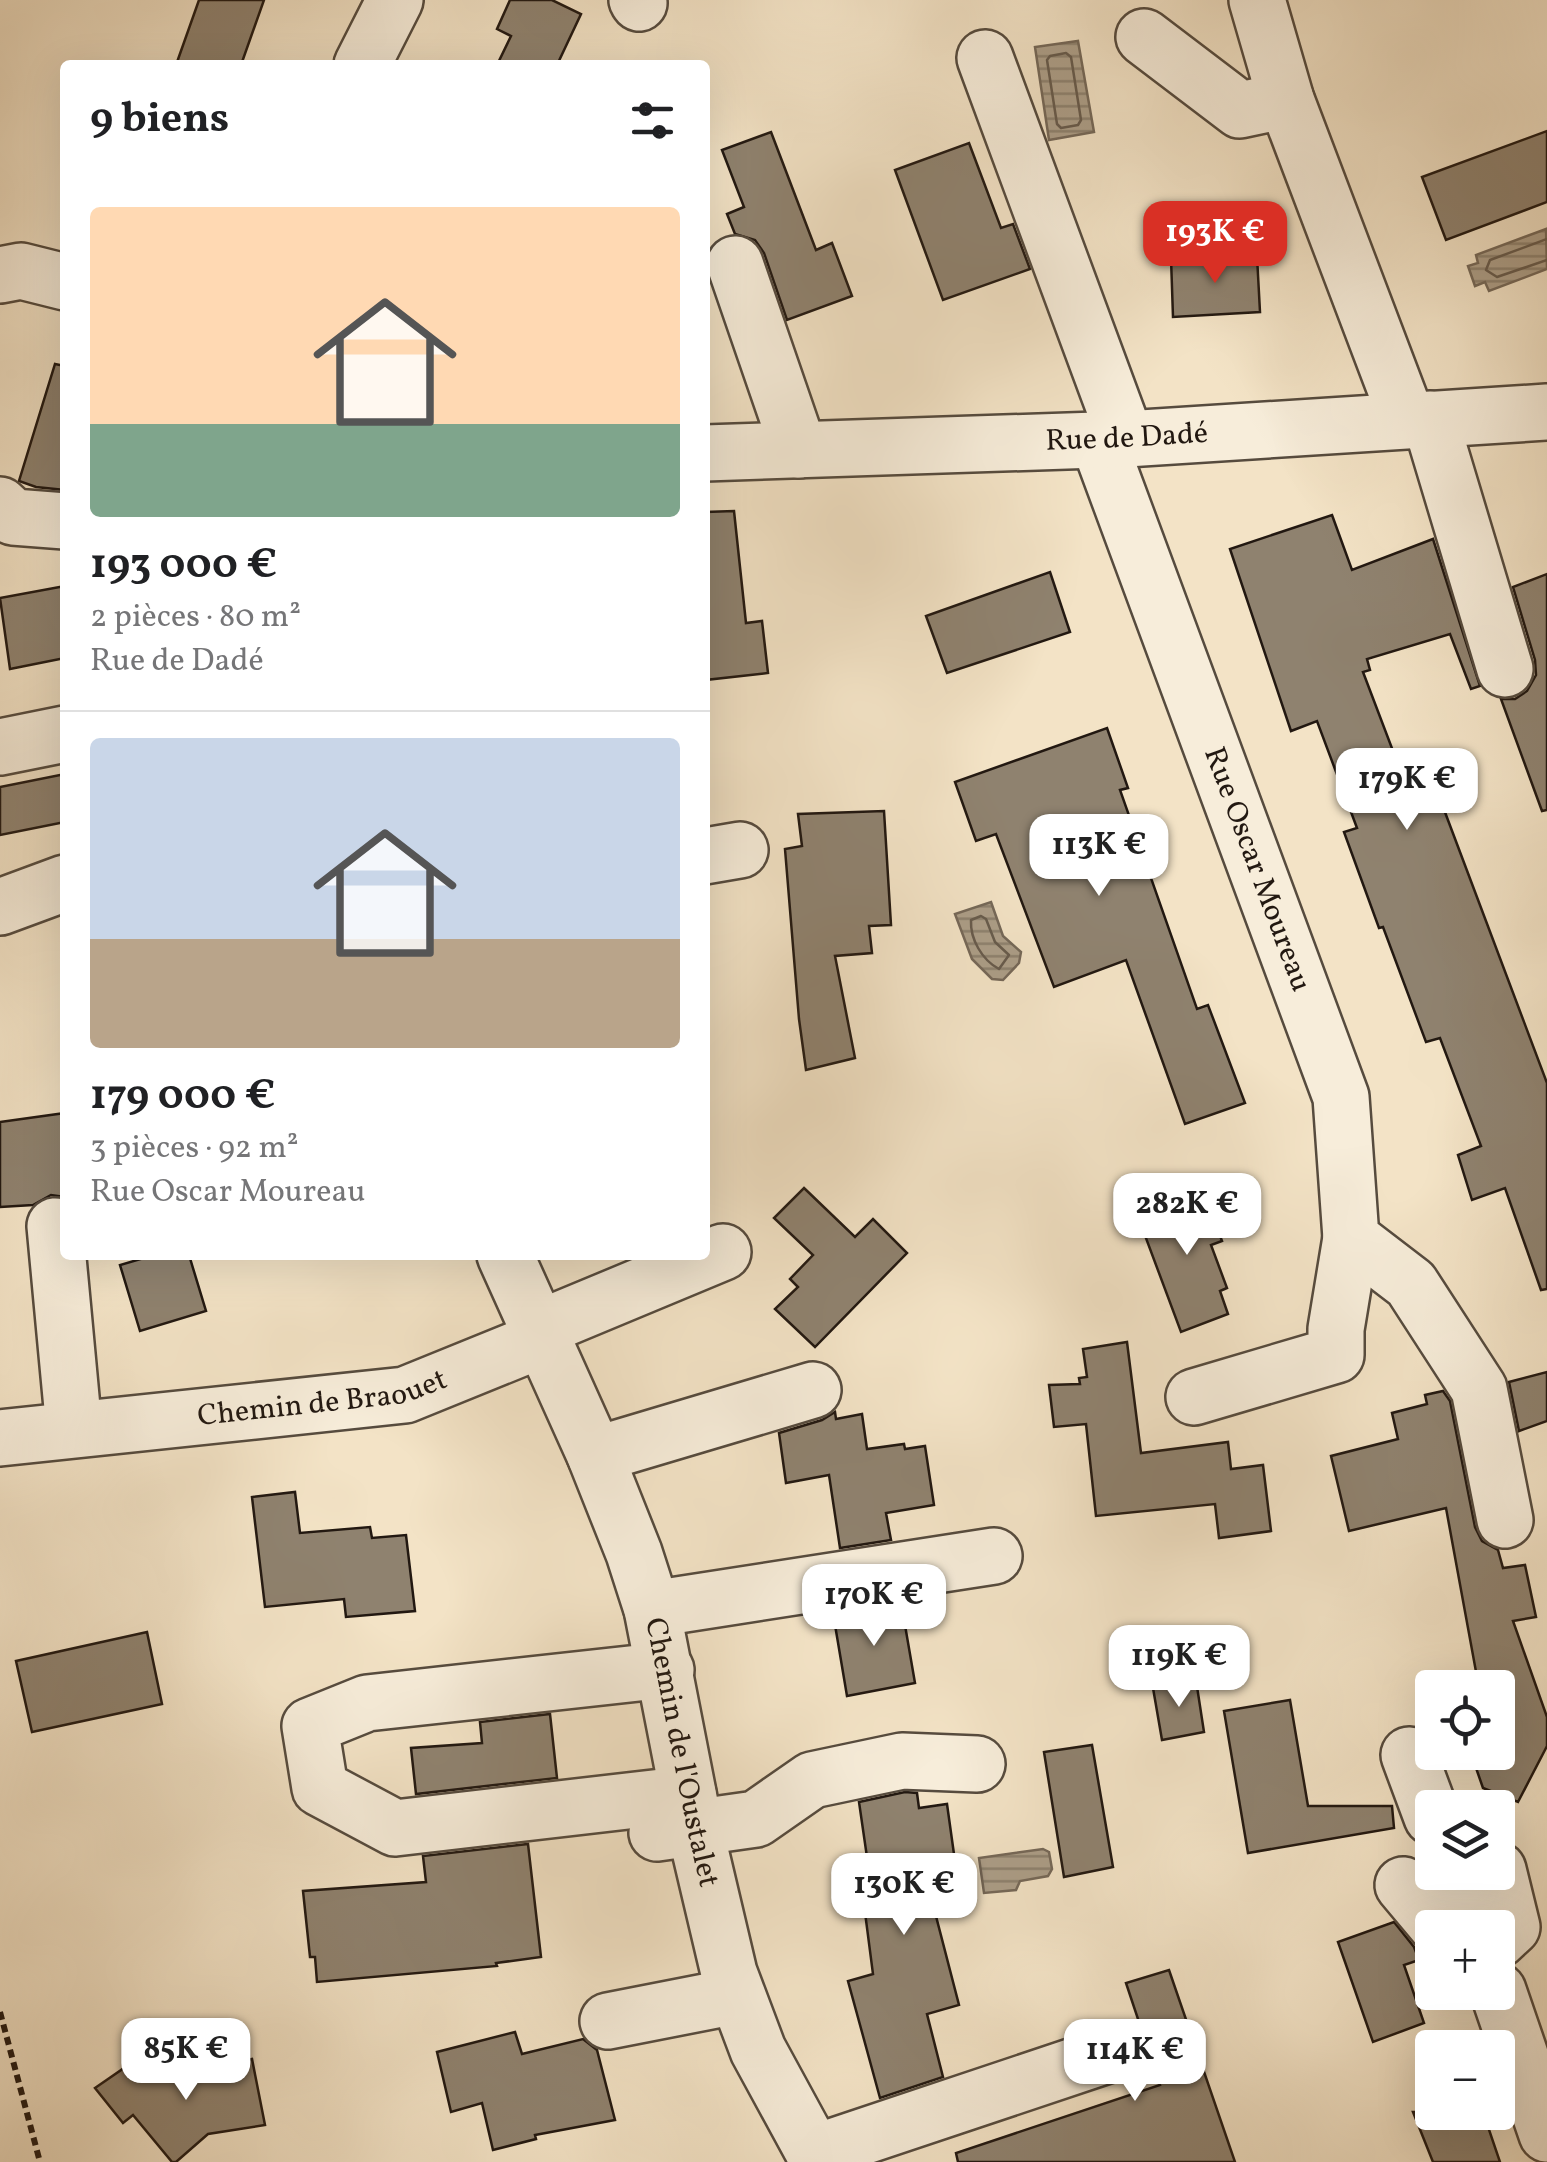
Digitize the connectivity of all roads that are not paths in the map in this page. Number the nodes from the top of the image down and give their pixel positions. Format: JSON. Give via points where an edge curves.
{"nodes":[{"id":1,"x":395,"y":0,"type":"edge"},
{"id":2,"x":1258,"y":0,"type":"edge"},
{"id":3,"x":1144,"y":37,"type":"dead end"},
{"id":4,"x":985,"y":58,"type":"dead end"},
{"id":5,"x":365,"y":60,"type":"edge"},
{"id":6,"x":1286,"y":100,"type":"junction"},
{"id":7,"x":735,"y":264,"type":"dead end"},
{"id":8,"x":0,"y":274,"type":"edge"},
{"id":9,"x":60,"y":281,"type":"edge"},
{"id":10,"x":1547,"y":412,"type":"edge"},
{"id":11,"x":1419,"y":419,"type":"junction"},
{"id":12,"x":1112,"y":440,"type":"junction"},
{"id":13,"x":799,"y":450,"type":"junction"},
{"id":14,"x":710,"y":453,"type":"edge"},
{"id":15,"x":0,"y":505,"type":"edge"},
{"id":16,"x":60,"y":522,"type":"edge"},
{"id":17,"x":1505,"y":669,"type":"dead end"},
{"id":18,"x":60,"y":735,"type":"edge"},
{"id":19,"x":0,"y":747,"type":"edge"},
{"id":20,"x":60,"y":885,"type":"edge"},
{"id":21,"x":0,"y":907,"type":"edge"},
{"id":22,"x":55,"y":1226,"type":"dead end"},
{"id":23,"x":1351,"y":1238,"type":"junction"},
{"id":24,"x":723,"y":1252,"type":"dead end"},
{"id":25,"x":710,"y":1258,"type":"edge"},
{"id":26,"x":507,"y":1260,"type":"edge"},
{"id":27,"x":705,"y":1260,"type":"edge"},
{"id":28,"x":540,"y":1334,"type":"junction"},
{"id":29,"x":813,"y":1390,"type":"dead end"},
{"id":30,"x":1194,"y":1397,"type":"dead end"},
{"id":31,"x":74,"y":1430,"type":"junction"},
{"id":32,"x":0,"y":1438,"type":"edge"},
{"id":33,"x":594,"y":1456,"type":"junction"},
{"id":34,"x":1505,"y":1520,"type":"dead end"},
{"id":35,"x":994,"y":1556,"type":"dead end"},
{"id":36,"x":652,"y":1609,"type":"junction"},
{"id":37,"x":666,"y":1670,"type":"junction"},
{"id":38,"x":1409,"y":1754,"type":"dead end"},
{"id":39,"x":977,"y":1764,"type":"dead end"},
{"id":40,"x":1422,"y":1790,"type":"edge"},
{"id":41,"x":691,"y":1811,"type":"junction"},
{"id":42,"x":415,"y":1858,"type":"dead end"},
{"id":43,"x":1439,"y":1890,"type":"edge"},
{"id":44,"x":1458,"y":1910,"type":"edge"},
{"id":45,"x":736,"y":1996,"type":"junction"},
{"id":46,"x":1505,"y":2010,"type":"edge"},
{"id":47,"x":608,"y":2021,"type":"dead end"},
{"id":48,"x":1106,"y":2055,"type":"dead end"},
{"id":49,"x":1547,"y":2134,"type":"edge"},
{"id":50,"x":816,"y":2158,"type":"edge"}],
"edges":[{"from":1,"to":5,"type":"street"},
{"from":2,"to":6,"type":"street"},
{"from":3,"to":6,"type":"street","via":[[1240,110]]},
{"from":4,"to":12,"type":"street","name":"Rue Oscar Moureau"},
{"from":6,"to":11,"type":"street"},
{"from":7,"to":13,"type":"street"},
{"from":8,"to":9,"type":"street","via":[[21,271]]},
{"from":10,"to":11,"type":"street","name":"Rue de Dadé"},
{"from":11,"to":12,"type":"street","name":"Rue de Dadé"},
{"from":11,"to":17,"type":"street"},
{"from":12,"to":13,"type":"street","name":"Rue de Dadé"},
{"from":12,"to":23,"type":"street","name":"Rue Oscar Moureau","via":[[1341,1096]]},
{"from":13,"to":14,"type":"street","name":"Rue de Dadé"},
{"from":15,"to":16,"type":"street","via":[[12,517]]},
{"from":18,"to":19,"type":"street"},
{"from":20,"to":21,"type":"street"},
{"from":22,"to":31,"type":"street"},
{"from":23,"to":30,"type":"street","name":"Rue Oscar Moureau","via":[[1336,1355]]},
{"from":23,"to":34,"type":"street","via":[[1410,1284],[1479,1389]]},
{"from":24,"to":25,"type":"street","name":"Chemin de Braouet"},
{"from":26,"to":28,"type":"street"},
{"from":27,"to":28,"type":"street","name":"Chemin de Braouet"},
{"from":28,"to":31,"type":"street","name":"Chemin de Braouet","via":[[405,1395]]},
{"from":28,"to":33,"type":"street","name":"Chemin de l'Oustalet"},
{"from":29,"to":33,"type":"street"},
{"from":31,"to":32,"type":"street","name":"Chemin de Braouet"},
{"from":33,"to":36,"type":"street","name":"Chemin de l'Oustalet"},
{"from":35,"to":36,"type":"street"},
{"from":36,"to":37,"type":"street","name":"Chemin de l'Oustalet"},
{"from":37,"to":41,"type":"street","name":"Chemin de l'Oustalet"},
{"from":37,"to":41,"type":"street","via":[[367,1704],[310,1726],[320,1788],[394,1828]]},
{"from":38,"to":40,"type":"street"},
{"from":39,"to":41,"type":"street","via":[[902,1762],[812,1780],[756,1819]]},
{"from":41,"to":42,"type":"street"},
{"from":41,"to":45,"type":"street","name":"Chemin de l'Oustalet"},
{"from":43,"to":44,"type":"street"},
{"from":45,"to":47,"type":"street"},
{"from":45,"to":50,"type":"street","name":"Chemin de l'Oustalet"},
{"from":46,"to":49,"type":"street"},
{"from":48,"to":50,"type":"street"}]}
